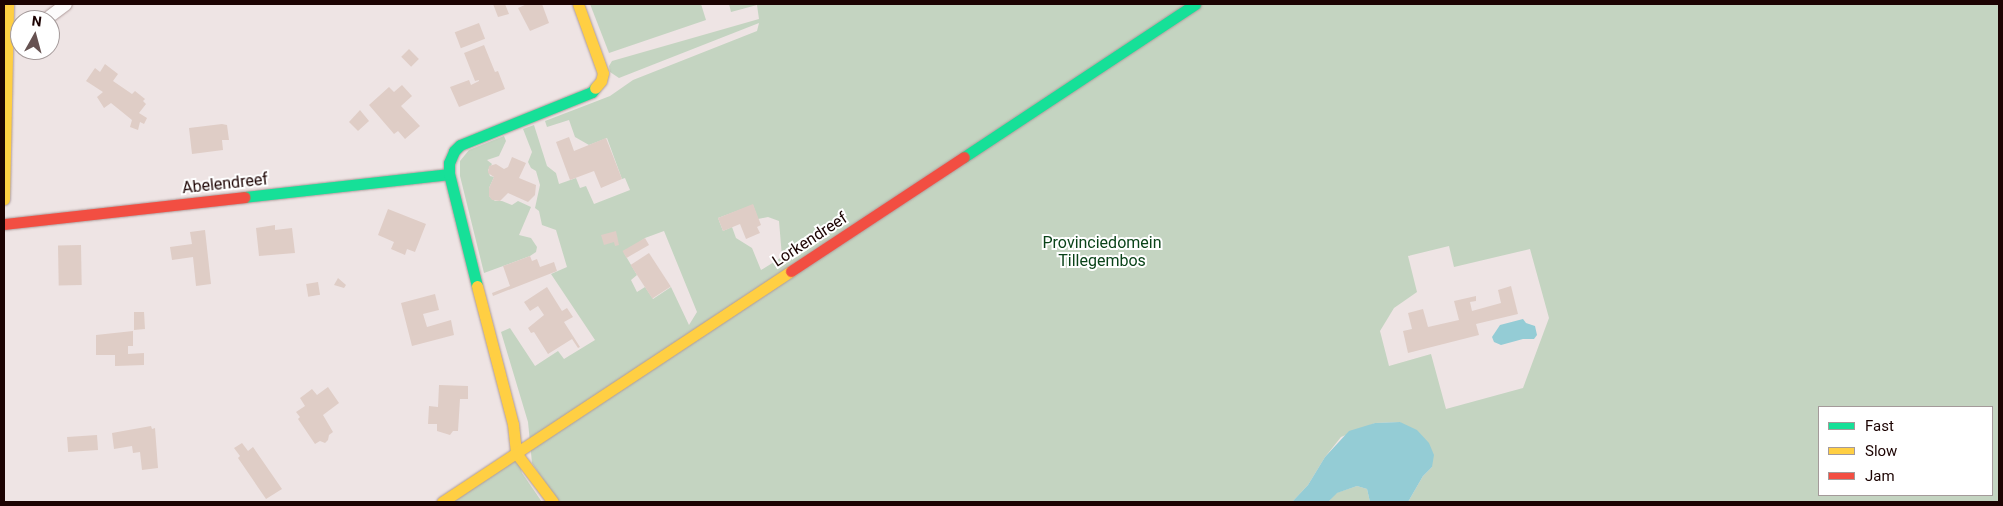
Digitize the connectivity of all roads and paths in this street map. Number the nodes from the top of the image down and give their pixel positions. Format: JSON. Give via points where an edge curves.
{"nodes":[{"id":1,"x":578,"y":4,"type":"edge"},
{"id":2,"x":1195,"y":4,"type":"edge"},
{"id":3,"x":13,"y":60,"type":"edge"},
{"id":4,"x":449,"y":174,"type":"junction"},
{"id":5,"x":4,"y":199,"type":"edge"},
{"id":6,"x":4,"y":224,"type":"edge"},
{"id":7,"x":516,"y":453,"type":"junction"},
{"id":8,"x":442,"y":502,"type":"edge"},
{"id":9,"x":552,"y":502,"type":"edge"}],
"edges":[{"from":1,"to":4,"type":"street","via":[[600,61],[601,82],[592,92],[460,145],[449,163]]},
{"from":2,"to":7,"type":"street","name":"Lorkendreef"},
{"from":3,"to":5,"type":"street"},
{"from":4,"to":6,"type":"street","name":"Abelendreef"},
{"from":4,"to":7,"type":"street","via":[[513,424]]},
{"from":7,"to":8,"type":"street","name":"Lorkendreef"},
{"from":7,"to":9,"type":"street"}]}
